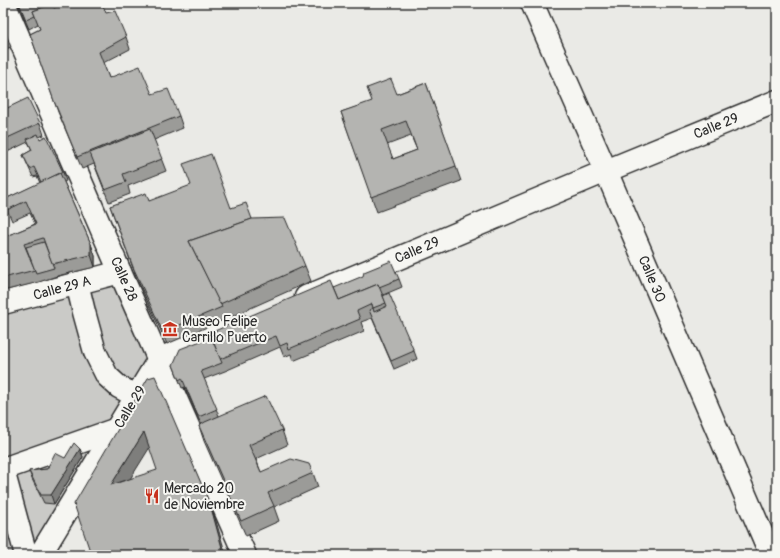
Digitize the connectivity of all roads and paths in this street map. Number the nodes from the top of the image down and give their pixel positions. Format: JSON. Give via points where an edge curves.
{"nodes":[{"id":1,"x":4,"y":3,"type":"edge"},
{"id":2,"x":532,"y":3,"type":"edge"},
{"id":3,"x":777,"y":102,"type":"edge"},
{"id":4,"x":606,"y":172,"type":"junction"},
{"id":5,"x":120,"y":272,"type":"junction"},
{"id":6,"x":77,"y":283,"type":"junction"},
{"id":7,"x":3,"y":303,"type":"edge"},
{"id":8,"x":291,"y":303,"type":"edge"},
{"id":9,"x":254,"y":319,"type":"edge"},
{"id":10,"x":159,"y":358,"type":"junction"},
{"id":11,"x":136,"y":396,"type":"junction"},
{"id":12,"x":117,"y":429,"type":"junction"},
{"id":13,"x":3,"y":470,"type":"edge"},
{"id":14,"x":26,"y":555,"type":"edge"},
{"id":15,"x":40,"y":555,"type":"edge"},
{"id":16,"x":245,"y":555,"type":"edge"},
{"id":17,"x":771,"y":555,"type":"edge"}],
"edges":[{"from":1,"to":5,"type":"main road","name":"Calle 28"},
{"from":2,"to":4,"type":"main road","name":"Calle 30"},
{"from":3,"to":4,"type":"main road","name":"Calle 29"},
{"from":4,"to":8,"type":"main road","name":"Calle 29"},
{"from":4,"to":17,"type":"main road","name":"Calle 30"},
{"from":5,"to":6,"type":"main road","name":"Calle 29 A"},
{"from":5,"to":10,"type":"main road","name":"Calle 28"},
{"from":6,"to":7,"type":"main road","name":"Calle 29 A"},
{"from":6,"to":11,"type":"main road","via":[[95,352],[107,376],[119,387]]},
{"from":9,"to":10,"type":"main road"},
{"from":10,"to":11,"type":"main road","name":"Calle 29"},
{"from":10,"to":16,"type":"main road","name":"Calle 28"},
{"from":11,"to":12,"type":"main road","name":"Calle 29"},
{"from":12,"to":13,"type":"main road"},
{"from":12,"to":15,"type":"main road","name":"Calle 29"},
{"from":13,"to":14,"type":"main road"}]}
